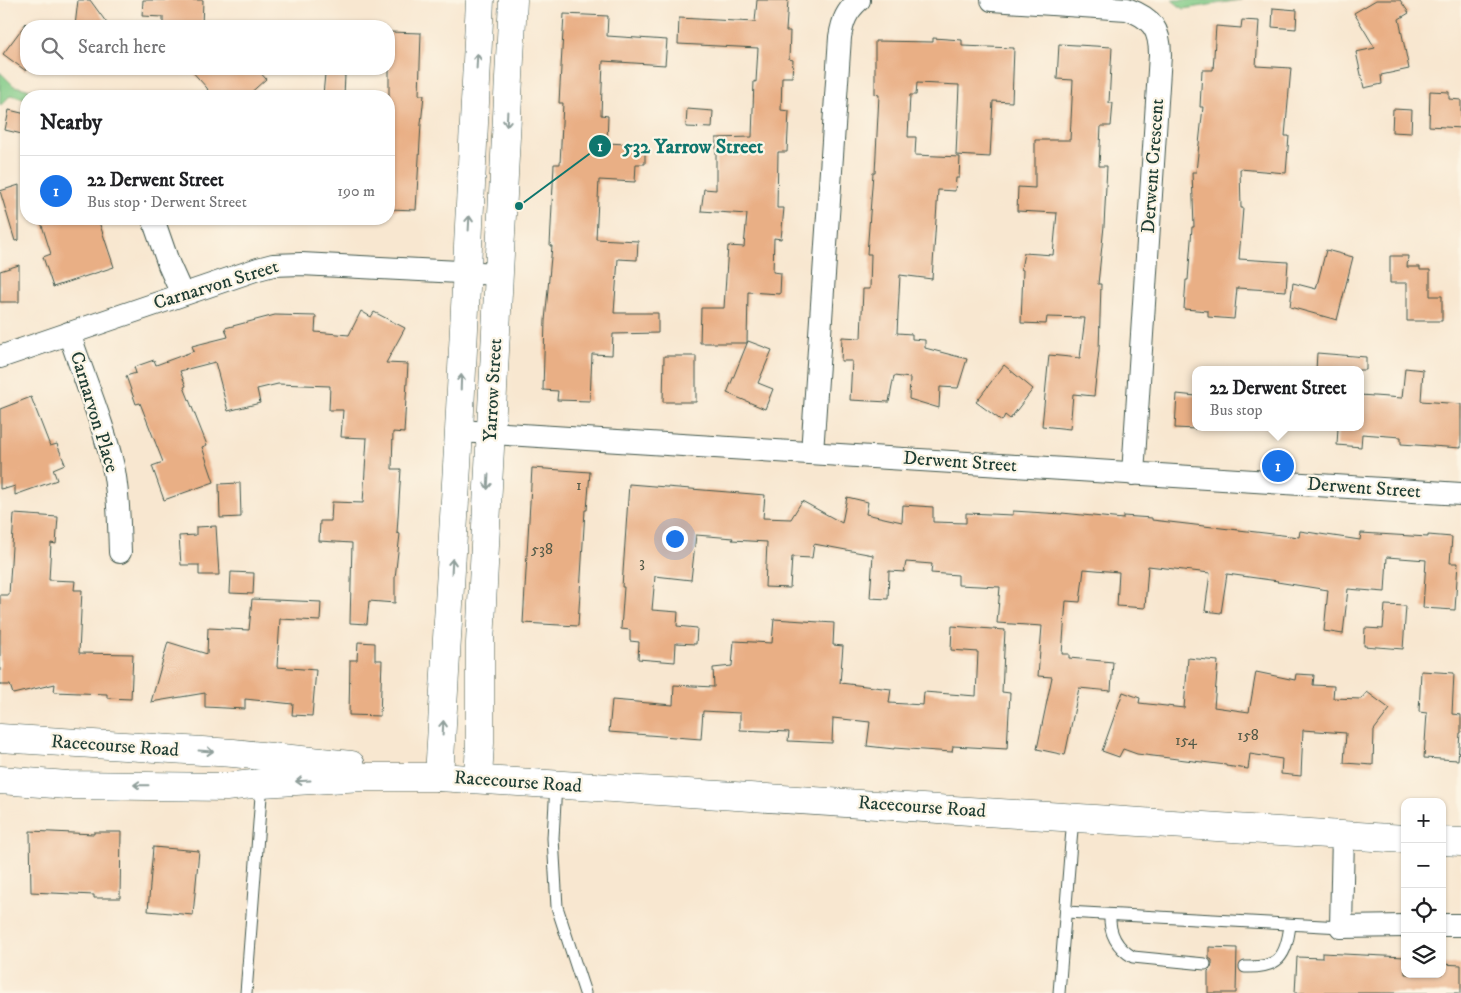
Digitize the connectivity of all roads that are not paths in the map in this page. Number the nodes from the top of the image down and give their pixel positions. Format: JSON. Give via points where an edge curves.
{"nodes":[{"id":1,"x":480,"y":0,"type":"edge"},
{"id":2,"x":513,"y":0,"type":"edge"},
{"id":3,"x":859,"y":0,"type":"edge"},
{"id":4,"x":992,"y":0,"type":"edge"},
{"id":5,"x":155,"y":225,"type":"edge"},
{"id":6,"x":466,"y":272,"type":"junction"},
{"id":7,"x":499,"y":274,"type":"junction"},
{"id":8,"x":182,"y":294,"type":"junction"},
{"id":9,"x":69,"y":333,"type":"junction"},
{"id":10,"x":0,"y":357,"type":"edge"},
{"id":11,"x":459,"y":431,"type":"junction"},
{"id":12,"x":490,"y":433,"type":"junction"},
{"id":13,"x":812,"y":453,"type":"junction"},
{"id":14,"x":1133,"y":474,"type":"junction"},
{"id":15,"x":1461,"y":494,"type":"edge"},
{"id":16,"x":120,"y":552,"type":"dead end"},
{"id":17,"x":0,"y":738,"type":"edge"},
{"id":18,"x":439,"y":777,"type":"junction"},
{"id":19,"x":478,"y":779,"type":"junction"},
{"id":20,"x":0,"y":780,"type":"edge"},
{"id":21,"x":262,"y":783,"type":"junction"},
{"id":22,"x":556,"y":784,"type":"junction"},
{"id":23,"x":1073,"y":817,"type":"junction"},
{"id":24,"x":1343,"y":835,"type":"junction"},
{"id":25,"x":1401,"y":839,"type":"edge"},
{"id":26,"x":1446,"y":841,"type":"edge"},
{"id":27,"x":1461,"y":842,"type":"edge"},
{"id":28,"x":1066,"y":912,"type":"junction"},
{"id":29,"x":1110,"y":915,"type":"junction"},
{"id":30,"x":1461,"y":924,"type":"edge"},
{"id":31,"x":1290,"y":925,"type":"junction"},
{"id":32,"x":1446,"y":925,"type":"edge"},
{"id":33,"x":1401,"y":926,"type":"edge"},
{"id":34,"x":1340,"y":927,"type":"junction"},
{"id":35,"x":1205,"y":964,"type":"dead end"},
{"id":36,"x":1245,"y":967,"type":"dead end"},
{"id":37,"x":246,"y":993,"type":"edge"},
{"id":38,"x":586,"y":993,"type":"edge"},
{"id":39,"x":1059,"y":993,"type":"edge"}],
"edges":[{"from":6,"to":1,"type":"street","name":"Yarrow Street","one_way":true},
{"from":2,"to":7,"type":"street","name":"Yarrow Street","one_way":true},
{"from":3,"to":13,"type":"street","via":[[849,9],[840,37]]},
{"from":4,"to":14,"type":"street","name":"Derwent Crescent","via":[[1127,9],[1140,14],[1157,31],[1160,56]]},
{"from":5,"to":8,"type":"street"},
{"from":6,"to":7,"type":"street","name":"Carnarvon Street"},
{"from":6,"to":8,"type":"street","name":"Carnarvon Street","via":[[280,264]]},
{"from":11,"to":6,"type":"street","name":"Yarrow Street","one_way":true},
{"from":7,"to":12,"type":"street","name":"Yarrow Street"},
{"from":8,"to":9,"type":"street","name":"Carnarvon Street"},
{"from":9,"to":10,"type":"street","name":"Carnarvon Street"},
{"from":9,"to":16,"type":"street","name":"Carnarvon Place","via":[[107,443],[114,473]]},
{"from":11,"to":12,"type":"street","name":"Derwent Street"},
{"from":18,"to":11,"type":"street","name":"Yarrow Street","one_way":true},
{"from":12,"to":13,"type":"street","name":"Derwent Street"},
{"from":12,"to":19,"type":"street","name":"Yarrow Street","one_way":true,"via":[[480,643]]},
{"from":13,"to":14,"type":"street","name":"Derwent Street"},
{"from":14,"to":15,"type":"street","name":"Derwent Street"},
{"from":17,"to":18,"type":"street","name":"Racecourse Road","one_way":true,"via":[[233,753]]},
{"from":18,"to":19,"type":"street","name":"Racecourse Road"},
{"from":18,"to":21,"type":"street","name":"Racecourse Road","one_way":true},
{"from":19,"to":22,"type":"street","name":"Racecourse Road"},
{"from":21,"to":20,"type":"street","name":"Racecourse Road","one_way":true,"via":[[137,786]]},
{"from":21,"to":37,"type":"lane"},
{"from":22,"to":23,"type":"street","name":"Racecourse Road"},
{"from":22,"to":38,"type":"lane","via":[[553,838],[556,908]]},
{"from":23,"to":24,"type":"street","name":"Racecourse Road"},
{"from":23,"to":28,"type":"lane"},
{"from":24,"to":25,"type":"street","name":"Racecourse Road"},
{"from":24,"to":34,"type":"street"},
{"from":26,"to":27,"type":"street"},
{"from":28,"to":29,"type":"lane"},
{"from":28,"to":39,"type":"lane"},
{"from":29,"to":31,"type":"lane"},
{"from":29,"to":35,"type":"lane","via":[[1114,938],[1125,953],[1133,957]]},
{"from":30,"to":32,"type":"street"},
{"from":31,"to":34,"type":"lane"},
{"from":31,"to":36,"type":"lane","via":[[1287,945],[1278,960],[1266,966]]},
{"from":33,"to":34,"type":"street"}]}
